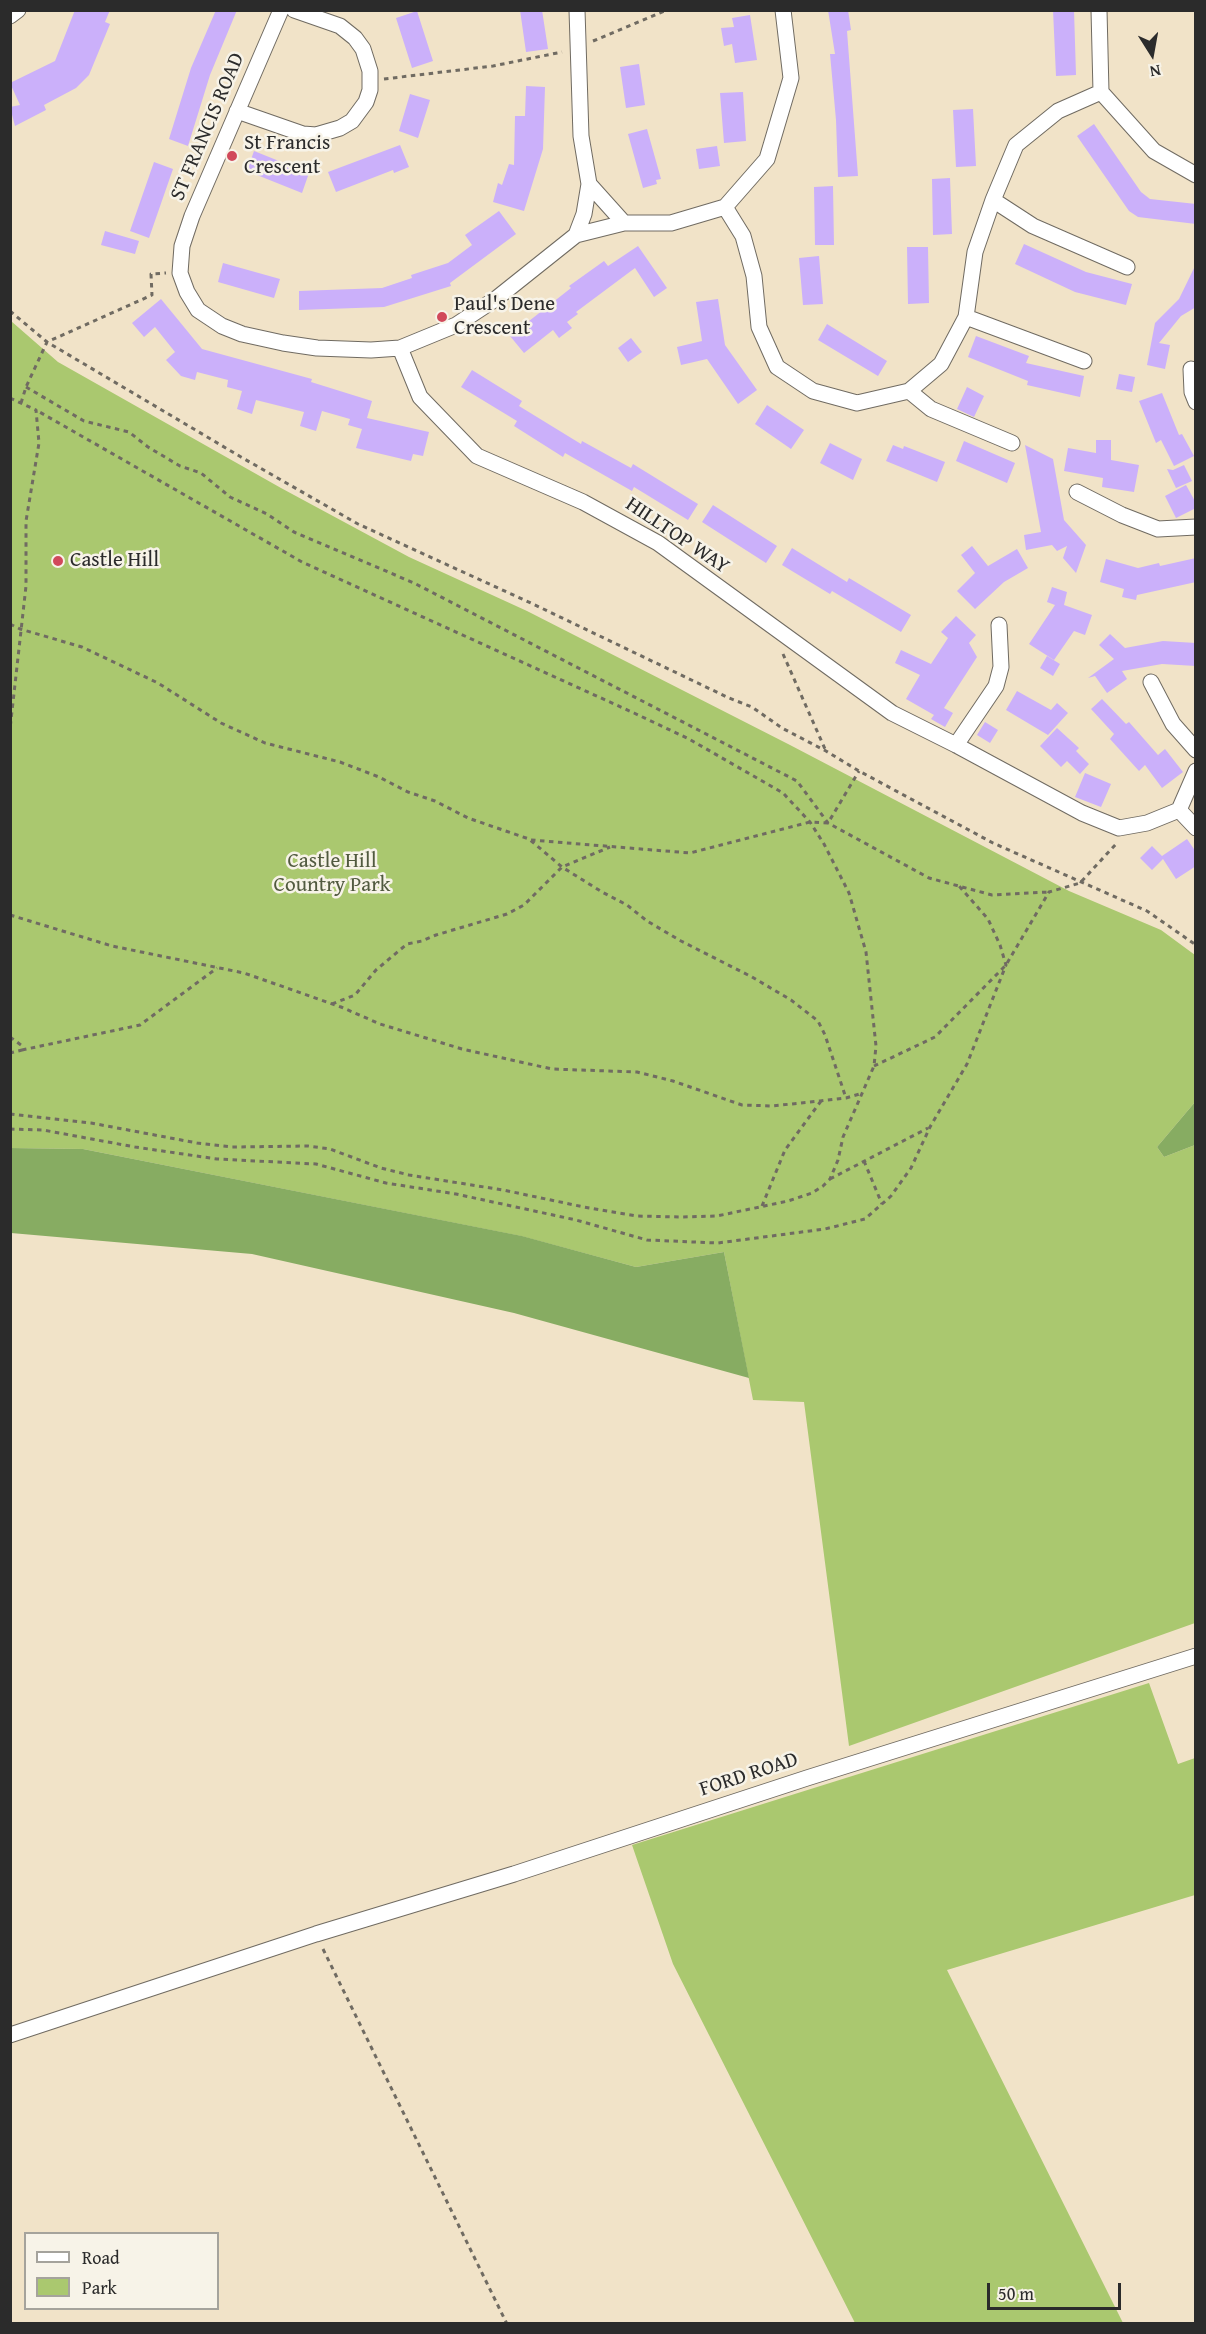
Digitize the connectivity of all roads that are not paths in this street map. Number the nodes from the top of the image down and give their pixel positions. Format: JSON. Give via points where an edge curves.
{"nodes":[{"id":1,"x":18,"y":10,"type":"edge"},
{"id":2,"x":281,"y":10,"type":"edge"},
{"id":3,"x":294,"y":10,"type":"edge"},
{"id":4,"x":577,"y":10,"type":"edge"},
{"id":5,"x":783,"y":10,"type":"edge"},
{"id":6,"x":1099,"y":10,"type":"edge"},
{"id":7,"x":10,"y":16,"type":"edge"},
{"id":8,"x":1101,"y":92,"type":"junction"},
{"id":9,"x":237,"y":111,"type":"junction"},
{"id":10,"x":1196,"y":175,"type":"edge"},
{"id":11,"x":589,"y":184,"type":"junction"},
{"id":12,"x":993,"y":200,"type":"junction"},
{"id":13,"x":724,"y":207,"type":"junction"},
{"id":14,"x":624,"y":223,"type":"junction"},
{"id":15,"x":576,"y":235,"type":"junction"},
{"id":16,"x":1127,"y":267,"type":"dead end"},
{"id":17,"x":966,"y":317,"type":"junction"},
{"id":18,"x":400,"y":348,"type":"junction"},
{"id":19,"x":1084,"y":361,"type":"dead end"},
{"id":20,"x":1191,"y":369,"type":"dead end"},
{"id":21,"x":909,"y":391,"type":"junction"},
{"id":22,"x":1196,"y":402,"type":"edge"},
{"id":23,"x":1012,"y":443,"type":"dead end"},
{"id":24,"x":1077,"y":492,"type":"dead end"},
{"id":25,"x":1196,"y":527,"type":"edge"},
{"id":26,"x":999,"y":625,"type":"dead end"},
{"id":27,"x":1151,"y":682,"type":"dead end"},
{"id":28,"x":956,"y":745,"type":"junction"},
{"id":29,"x":1196,"y":750,"type":"edge"},
{"id":30,"x":1196,"y":771,"type":"edge"},
{"id":31,"x":1179,"y":810,"type":"junction"},
{"id":32,"x":1196,"y":828,"type":"edge"},
{"id":33,"x":1196,"y":1656,"type":"edge"},
{"id":34,"x":10,"y":2035,"type":"edge"}],
"edges":[{"from":1,"to":7,"type":"street"},
{"from":2,"to":9,"type":"street","name":"ST FRANCIS ROAD"},
{"from":3,"to":9,"type":"street","via":[[348,31],[363,49],[371,80],[360,112],[352,121],[328,133],[303,134]]},
{"from":4,"to":11,"type":"street","via":[[581,136]]},
{"from":5,"to":13,"type":"street","via":[[791,78],[767,159]]},
{"from":6,"to":8,"type":"street"},
{"from":8,"to":10,"type":"street","via":[[1154,152]]},
{"from":8,"to":12,"type":"street","via":[[1058,111],[1016,145]]},
{"from":9,"to":18,"type":"street","name":"ST FRANCIS ROAD","via":[[192,216],[179,267],[198,310],[242,334],[282,343],[317,348]]},
{"from":11,"to":14,"type":"street"},
{"from":11,"to":15,"type":"street"},
{"from":12,"to":16,"type":"street","via":[[1033,226]]},
{"from":12,"to":17,"type":"street","via":[[975,252]]},
{"from":13,"to":14,"type":"street","via":[[671,224]]},
{"from":13,"to":21,"type":"street","via":[[743,236],[754,276],[759,327],[777,368],[813,391],[857,403]]},
{"from":14,"to":15,"type":"street"},
{"from":15,"to":18,"type":"street","via":[[474,314]]},
{"from":17,"to":19,"type":"street"},
{"from":17,"to":21,"type":"street","via":[[941,364]]},
{"from":18,"to":28,"type":"street","name":"HILLTOP WAY","via":[[420,398],[477,456],[583,502],[658,543],[892,713]]},
{"from":20,"to":22,"type":"street"},
{"from":21,"to":23,"type":"street","via":[[932,409]]},
{"from":24,"to":25,"type":"street","via":[[1122,516],[1158,529]]},
{"from":26,"to":28,"type":"street","via":[[1001,667],[996,686]]},
{"from":27,"to":29,"type":"street","via":[[1173,724]]},
{"from":28,"to":31,"type":"street","name":"HILLTOP WAY","via":[[1082,813],[1119,828],[1147,823]]},
{"from":30,"to":31,"type":"street"},
{"from":31,"to":32,"type":"street"},
{"from":33,"to":34,"type":"street","name":"FORD ROAD","via":[[316,1934]]}]}
